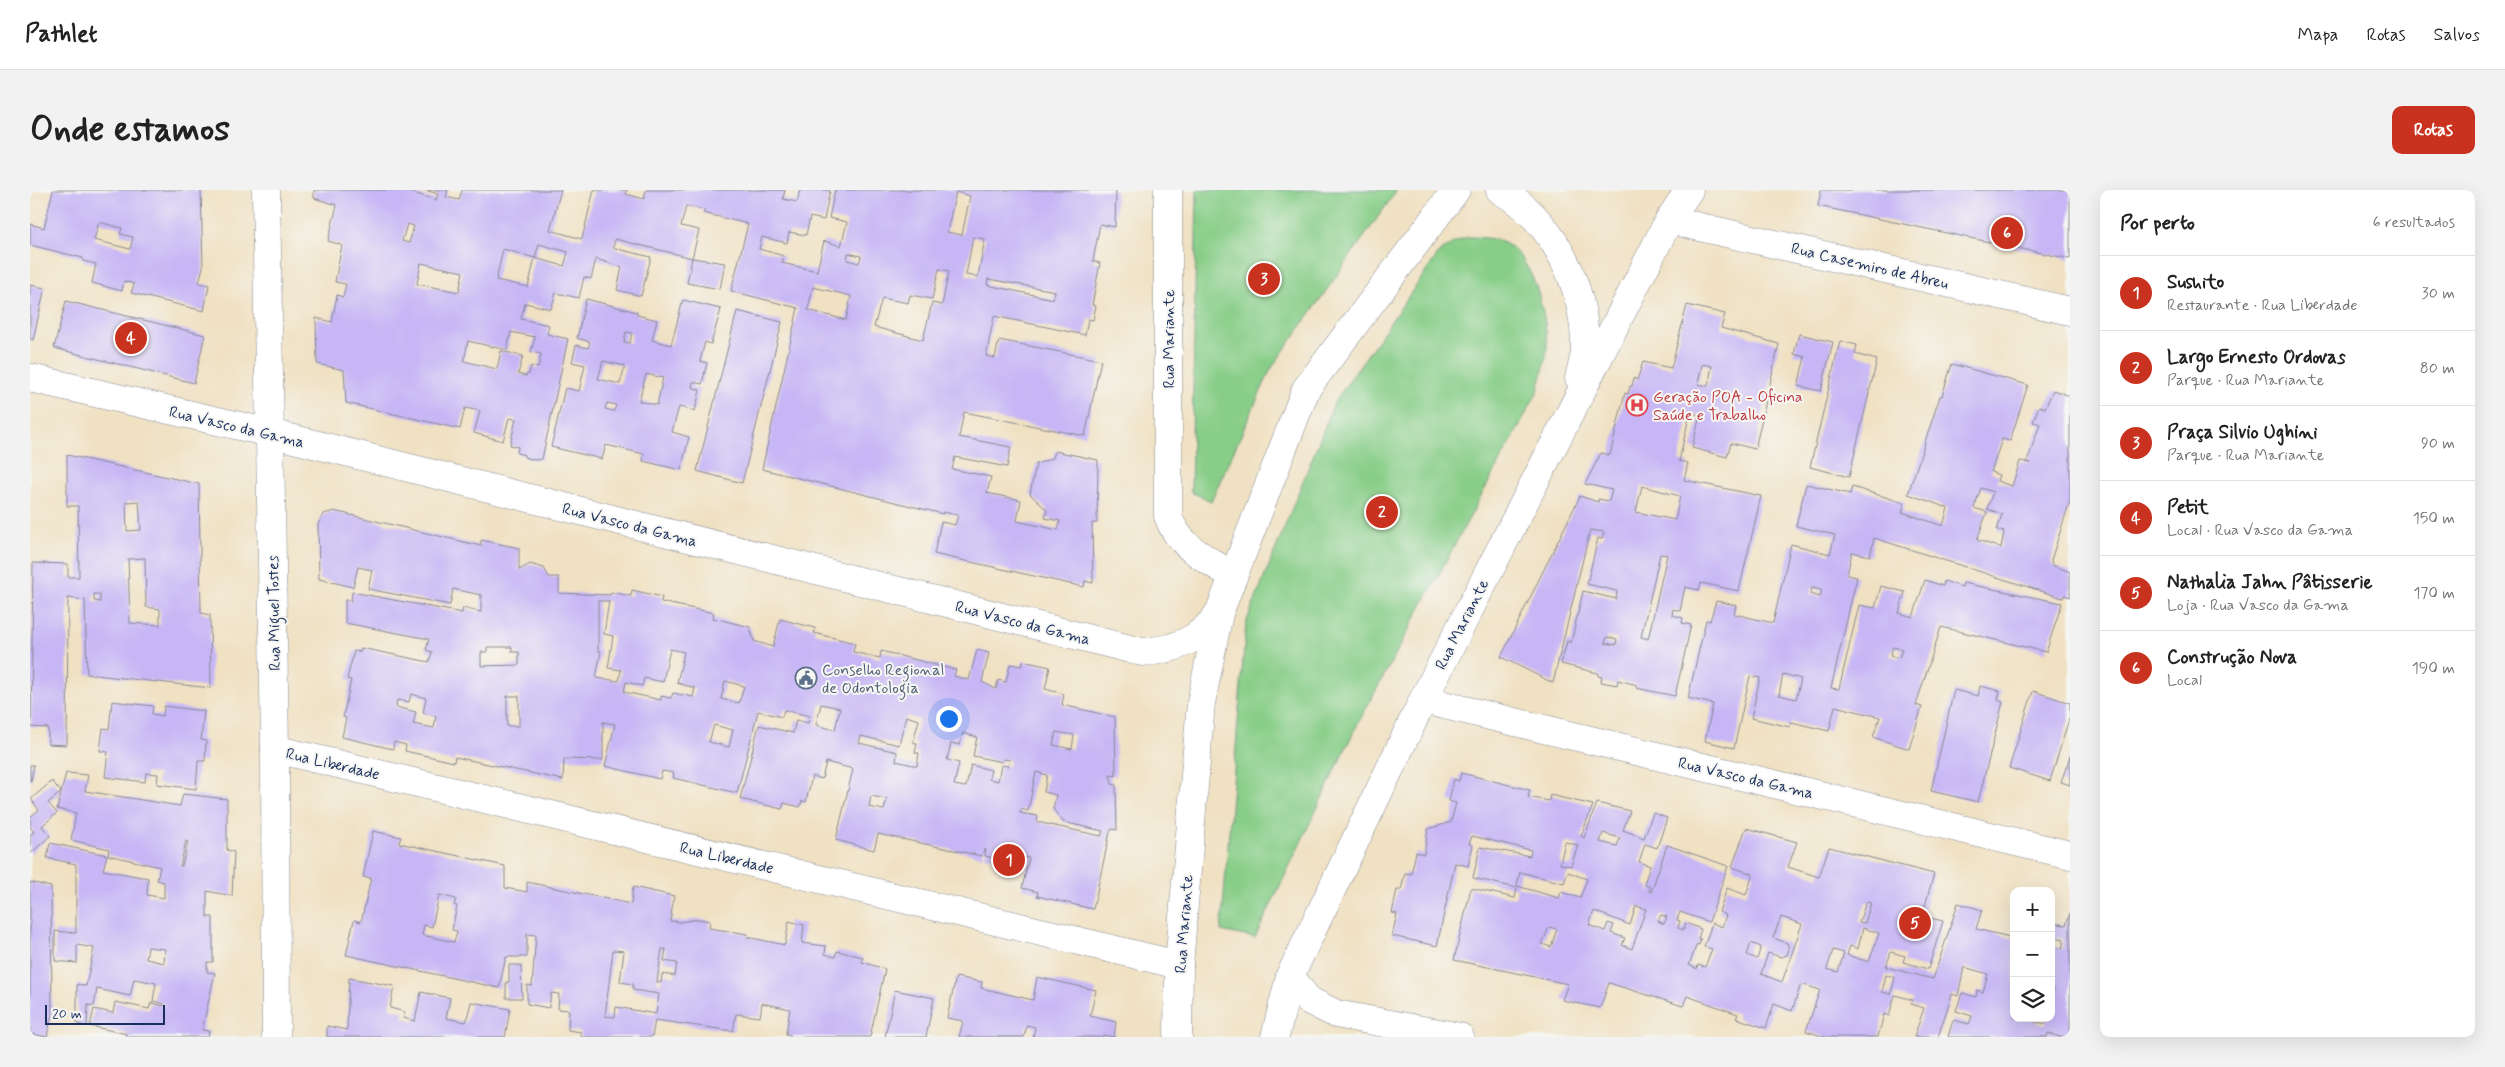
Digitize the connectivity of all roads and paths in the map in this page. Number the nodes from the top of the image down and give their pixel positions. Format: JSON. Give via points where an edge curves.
{"nodes":[{"id":1,"x":266,"y":190,"type":"edge"},
{"id":2,"x":1168,"y":190,"type":"edge"},
{"id":3,"x":1456,"y":190,"type":"edge"},
{"id":4,"x":1500,"y":190,"type":"edge"},
{"id":5,"x":1690,"y":190,"type":"edge"},
{"id":6,"x":1669,"y":220,"type":"junction"},
{"id":7,"x":2070,"y":311,"type":"edge"},
{"id":8,"x":30,"y":378,"type":"edge"},
{"id":9,"x":1574,"y":404,"type":"junction"},
{"id":10,"x":270,"y":433,"type":"junction"},
{"id":11,"x":1233,"y":576,"type":"junction"},
{"id":12,"x":1219,"y":613,"type":"junction"},
{"id":13,"x":1423,"y":700,"type":"junction"},
{"id":14,"x":275,"y":749,"type":"junction"},
{"id":15,"x":2070,"y":855,"type":"edge"},
{"id":16,"x":1179,"y":965,"type":"junction"},
{"id":17,"x":1290,"y":976,"type":"junction"},
{"id":18,"x":276,"y":1037,"type":"edge"},
{"id":19,"x":1178,"y":1037,"type":"edge"},
{"id":20,"x":1275,"y":1037,"type":"edge"},
{"id":21,"x":1460,"y":1037,"type":"edge"}],
"edges":[{"from":1,"to":10,"type":"street","name":"Rua Miguel Tostes"},
{"from":2,"to":11,"type":"street","name":"Rua Mariante","via":[[1168,516],[1184,544]]},
{"from":3,"to":11,"type":"street","name":"Rua Mariante","via":[[1306,389]]},
{"from":4,"to":9,"type":"street","via":[[1518,200],[1556,242],[1579,293],[1585,349]]},
{"from":5,"to":6,"type":"street","name":"Rua Mariante"},
{"from":6,"to":7,"type":"street","name":"Rua Casemiro de Abreu"},
{"from":6,"to":9,"type":"street","name":"Rua Mariante"},
{"from":8,"to":10,"type":"street","name":"Rua Vasco da Gama"},
{"from":9,"to":13,"type":"street","name":"Rua Mariante"},
{"from":10,"to":12,"type":"street","name":"Rua Vasco da Gama","via":[[1142,652],[1167,650],[1190,642],[1210,627]]},
{"from":10,"to":14,"type":"street","name":"Rua Miguel Tostes"},
{"from":11,"to":12,"type":"street","name":"Rua Mariante"},
{"from":12,"to":16,"type":"street","name":"Rua Mariante","via":[[1201,703]]},
{"from":13,"to":15,"type":"street","name":"Rua Vasco da Gama"},
{"from":13,"to":17,"type":"street","name":"Rua Mariante"},
{"from":14,"to":16,"type":"street","name":"Rua Liberdade"},
{"from":14,"to":18,"type":"street","name":"Rua Miguel Tostes"},
{"from":16,"to":19,"type":"street","name":"Rua Mariante"},
{"from":17,"to":20,"type":"street","name":"Rua Mariante"},
{"from":17,"to":21,"type":"street","via":[[1308,1000],[1336,1014]]}]}
